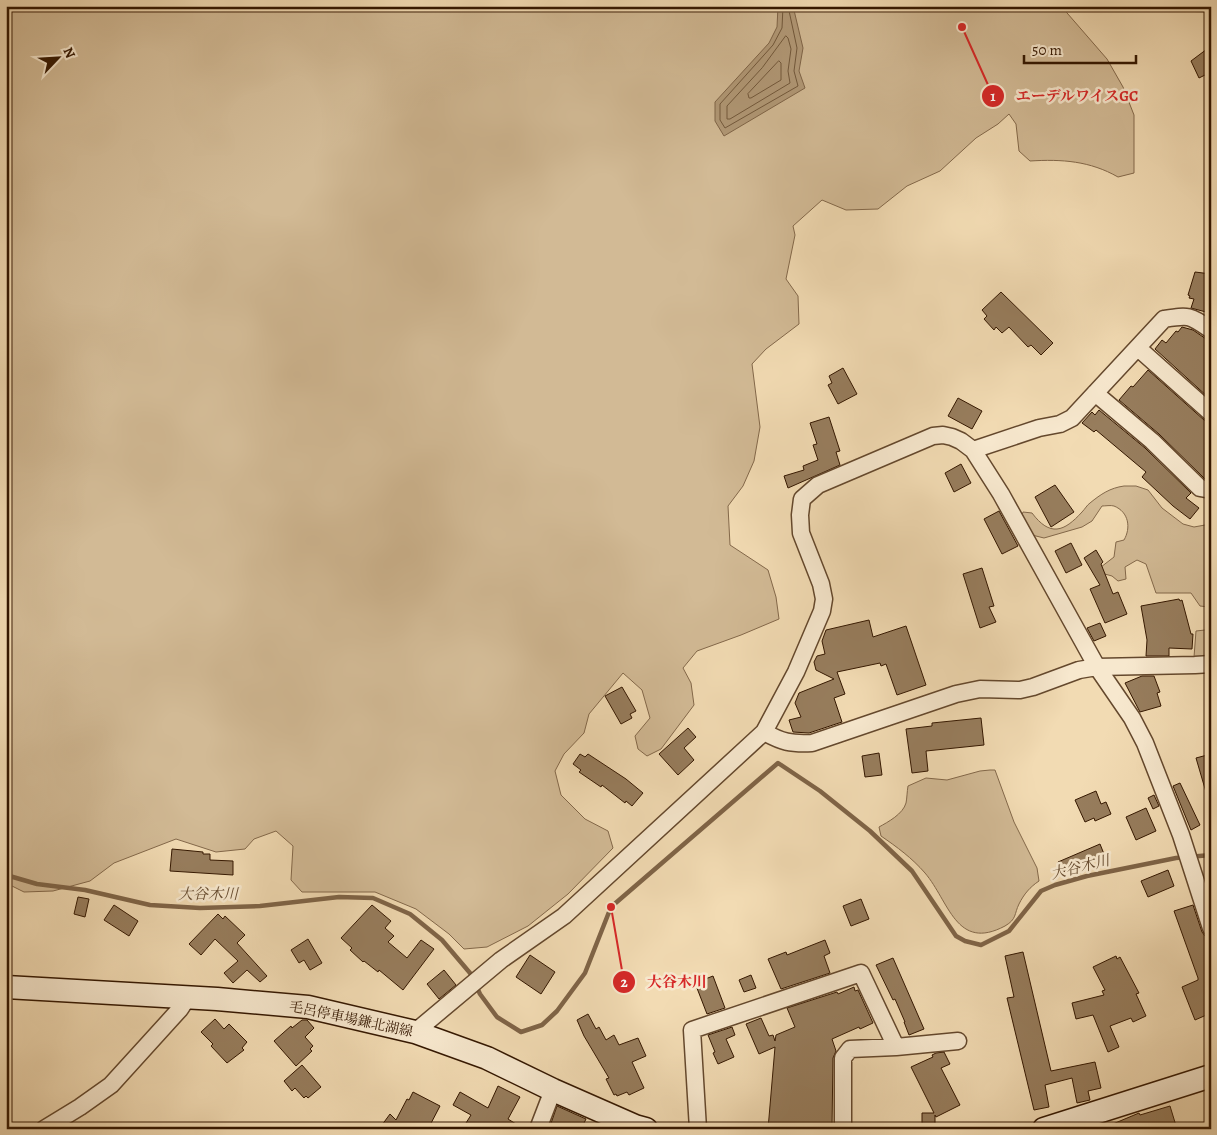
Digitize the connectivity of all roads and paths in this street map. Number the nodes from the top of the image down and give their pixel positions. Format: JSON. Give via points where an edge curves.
{"nodes":[{"id":1,"x":1211,"y":330,"type":"edge"},
{"id":2,"x":1138,"y":348,"type":"junction"},
{"id":3,"x":1095,"y":393,"type":"junction"},
{"id":4,"x":1211,"y":413,"type":"edge"},
{"id":5,"x":973,"y":450,"type":"junction"},
{"id":6,"x":1211,"y":490,"type":"edge"},
{"id":7,"x":1211,"y":664,"type":"edge"},
{"id":8,"x":1097,"y":667,"type":"junction"},
{"id":9,"x":764,"y":732,"type":"junction"},
{"id":10,"x":1211,"y":928,"type":"edge"},
{"id":11,"x":6,"y":987,"type":"edge"},
{"id":12,"x":188,"y":997,"type":"junction"},
{"id":13,"x":415,"y":1032,"type":"junction"},
{"id":14,"x":958,"y":1041,"type":"dead end"},
{"id":15,"x":896,"y":1047,"type":"junction"},
{"id":16,"x":1211,"y":1076,"type":"edge"},
{"id":17,"x":553,"y":1090,"type":"junction"},
{"id":18,"x":44,"y":1129,"type":"edge"},
{"id":19,"x":538,"y":1129,"type":"edge"},
{"id":20,"x":646,"y":1129,"type":"edge"},
{"id":21,"x":698,"y":1129,"type":"edge"},
{"id":22,"x":844,"y":1129,"type":"edge"},
{"id":23,"x":1044,"y":1129,"type":"edge"}],
"edges":[{"from":1,"to":2,"type":"street","via":[[1193,317],[1164,319]]},
{"from":2,"to":3,"type":"street"},
{"from":2,"to":4,"type":"street"},
{"from":3,"to":5,"type":"street","via":[[1072,418],[1060,424]]},
{"from":3,"to":6,"type":"street","via":[[1200,488]]},
{"from":5,"to":8,"type":"street"},
{"from":5,"to":9,"type":"street","via":[[952,437],[933,436],[818,485],[802,499],[801,534],[824,599],[796,672]]},
{"from":7,"to":8,"type":"street"},
{"from":8,"to":9,"type":"street","via":[[1079,670],[1033,688],[980,689],[956,694],[812,743],[794,744]]},
{"from":8,"to":10,"type":"street","via":[[1145,743],[1185,847]]},
{"from":9,"to":13,"type":"street","via":[[564,916],[501,960]]},
{"from":11,"to":12,"type":"main road","name":"毛呂停車場鎌北湖線"},
{"from":12,"to":13,"type":"main road","name":"毛呂停車場鎌北湖線","via":[[308,1007]]},
{"from":12,"to":18,"type":"street","via":[[110,1084]]},
{"from":13,"to":17,"type":"main road","name":"毛呂停車場鎌北湖線","via":[[487,1058]]},
{"from":14,"to":15,"type":"street"},
{"from":15,"to":21,"type":"street","via":[[862,973],[692,1030]]},
{"from":15,"to":22,"type":"street","via":[[850,1049],[843,1058]]},
{"from":16,"to":23,"type":"main road"},
{"from":17,"to":19,"type":"street"},
{"from":17,"to":20,"type":"main road","name":"毛呂停車場鎌北湖線"}]}
